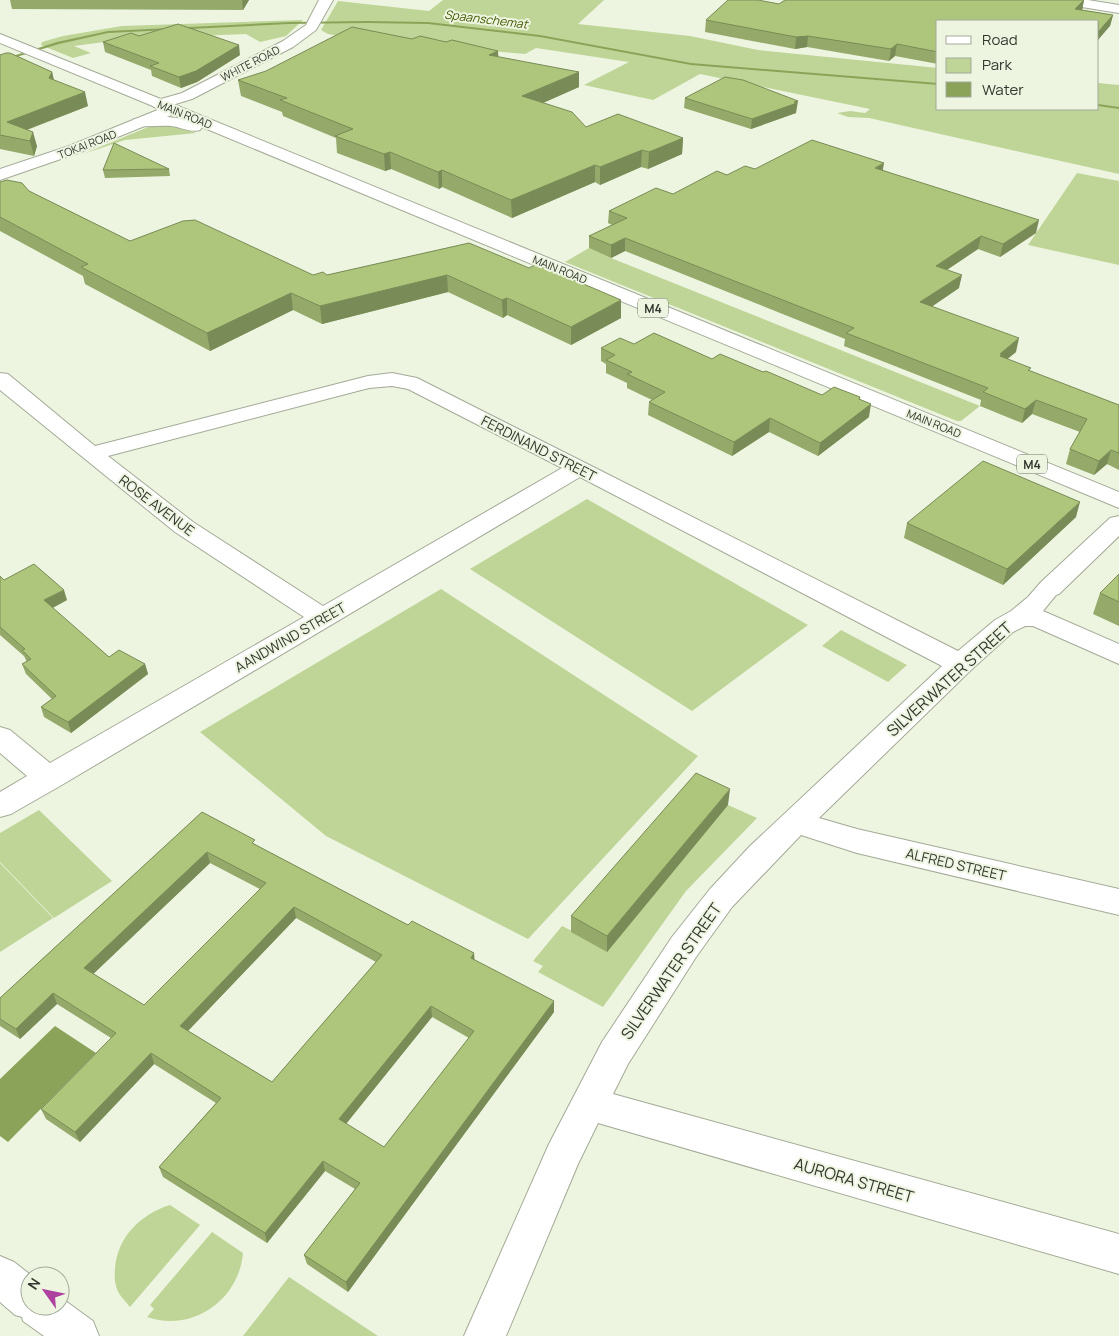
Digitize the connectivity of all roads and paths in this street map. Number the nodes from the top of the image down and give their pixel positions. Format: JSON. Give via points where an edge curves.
{"nodes":[{"id":1,"x":326,"y":0,"type":"edge"},
{"id":2,"x":1063,"y":0,"type":"edge"},
{"id":3,"x":1119,"y":9,"type":"edge"},
{"id":4,"x":0,"y":38,"type":"edge"},
{"id":5,"x":166,"y":106,"type":"junction"},
{"id":6,"x":140,"y":122,"type":"junction"},
{"id":7,"x":0,"y":165,"type":"edge"},
{"id":8,"x":0,"y":175,"type":"edge"},
{"id":9,"x":445,"y":222,"type":"junction"},
{"id":10,"x":0,"y":379,"type":"edge"},
{"id":11,"x":91,"y":454,"type":"junction"},
{"id":12,"x":580,"y":468,"type":"junction"},
{"id":13,"x":1119,"y":500,"type":"edge"},
{"id":14,"x":1119,"y":523,"type":"edge"},
{"id":15,"x":1020,"y":617,"type":"junction"},
{"id":16,"x":324,"y":618,"type":"junction"},
{"id":17,"x":1119,"y":655,"type":"edge"},
{"id":18,"x":961,"y":664,"type":"junction"},
{"id":19,"x":0,"y":738,"type":"edge"},
{"id":20,"x":49,"y":778,"type":"junction"},
{"id":21,"x":0,"y":806,"type":"edge"},
{"id":22,"x":795,"y":822,"type":"junction"},
{"id":23,"x":1119,"y":902,"type":"edge"},
{"id":24,"x":590,"y":1104,"type":"junction"},
{"id":25,"x":1119,"y":1254,"type":"edge"},
{"id":26,"x":0,"y":1276,"type":"edge"},
{"id":27,"x":20,"y":1292,"type":"edge"},
{"id":28,"x":51,"y":1316,"type":"edge"},
{"id":29,"x":78,"y":1336,"type":"edge"},
{"id":30,"x":485,"y":1336,"type":"edge"}],
"edges":[{"from":1,"to":5,"type":"street","name":"WHITE ROAD","via":[[314,24],[288,44]]},
{"from":2,"to":3,"type":"street"},
{"from":4,"to":5,"type":"street","name":"MAIN ROAD","number":"M4"},
{"from":5,"to":6,"type":"street","name":"TOKAI ROAD"},
{"from":5,"to":7,"type":"street","name":"TOKAI ROAD"},
{"from":5,"to":9,"type":"street","name":"MAIN ROAD","number":"M4"},
{"from":6,"to":8,"type":"street","name":"TOKAI ROAD"},
{"from":6,"to":9,"type":"street","via":[[162,120],[189,125],[411,215]]},
{"from":9,"to":13,"type":"street","name":"MAIN ROAD","number":"M4"},
{"from":10,"to":11,"type":"street","name":"ROSE AVENUE"},
{"from":11,"to":12,"type":"street","name":"FERDINAND STREET","via":[[387,378],[416,384]]},
{"from":11,"to":16,"type":"street","name":"ROSE AVENUE","via":[[184,527]]},
{"from":12,"to":16,"type":"street","name":"AANDWIND STREET"},
{"from":12,"to":18,"type":"street","name":"FERDINAND STREET"},
{"from":14,"to":15,"type":"street","name":"SILVERWATER STREET"},
{"from":15,"to":17,"type":"street","via":[[1036,618]]},
{"from":15,"to":18,"type":"street","name":"SILVERWATER STREET","via":[[1004,626]]},
{"from":16,"to":20,"type":"street","name":"AANDWIND STREET"},
{"from":18,"to":22,"type":"street","name":"SILVERWATER STREET"},
{"from":19,"to":20,"type":"street"},
{"from":20,"to":21,"type":"street","name":"AANDWIND STREET"},
{"from":22,"to":23,"type":"street","name":"ALFRED STREET","via":[[857,841]]},
{"from":22,"to":24,"type":"street","name":"SILVERWATER STREET","via":[[761,854],[684,947],[615,1053]]},
{"from":24,"to":25,"type":"street","name":"AURORA STREET"},
{"from":24,"to":30,"type":"street","name":"SILVERWATER STREET","via":[[562,1156]]},
{"from":26,"to":27,"type":"street"},
{"from":28,"to":29,"type":"street"}]}
